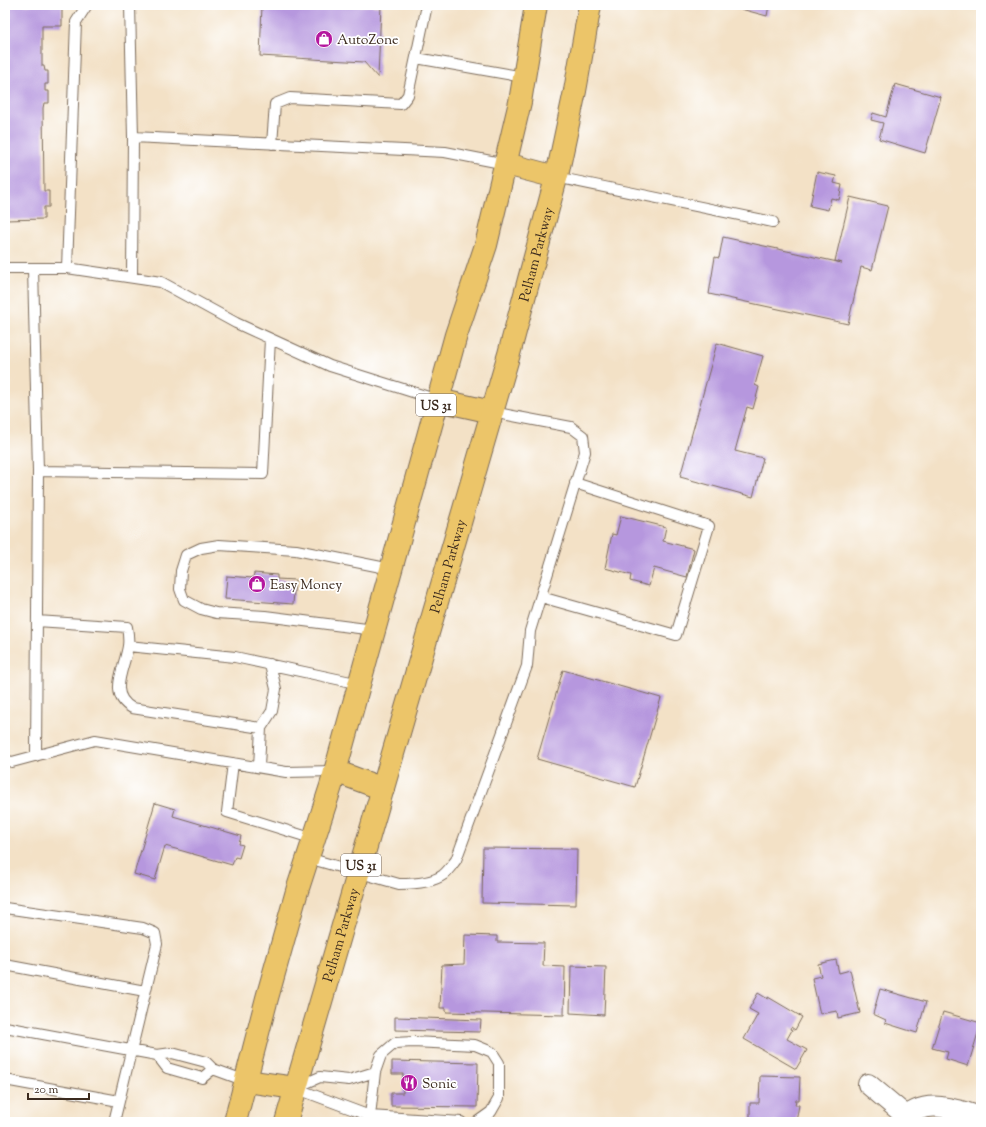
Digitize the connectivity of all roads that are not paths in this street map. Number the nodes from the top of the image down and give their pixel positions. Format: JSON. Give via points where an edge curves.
{"nodes":[{"id":1,"x":87,"y":5,"type":"edge"},
{"id":2,"x":130,"y":5,"type":"edge"},
{"id":3,"x":427,"y":5,"type":"edge"},
{"id":4,"x":536,"y":5,"type":"edge"},
{"id":5,"x":590,"y":5,"type":"edge"},
{"id":6,"x":416,"y":58,"type":"junction"},
{"id":7,"x":524,"y":77,"type":"junction"},
{"id":8,"x":133,"y":137,"type":"junction"},
{"id":9,"x":272,"y":144,"type":"junction"},
{"id":10,"x":506,"y":164,"type":"junction"},
{"id":11,"x":556,"y":177,"type":"junction"},
{"id":12,"x":773,"y":222,"type":"dead end"},
{"id":13,"x":5,"y":268,"type":"edge"},
{"id":14,"x":33,"y":268,"type":"junction"},
{"id":15,"x":67,"y":268,"type":"junction"},
{"id":16,"x":132,"y":277,"type":"junction"},
{"id":17,"x":270,"y":339,"type":"junction"},
{"id":18,"x":438,"y":400,"type":"junction"},
{"id":19,"x":492,"y":412,"type":"junction"},
{"id":20,"x":38,"y":471,"type":"junction"},
{"id":21,"x":575,"y":483,"type":"junction"},
{"id":22,"x":391,"y":569,"type":"junction"},
{"id":23,"x":541,"y":597,"type":"junction"},
{"id":24,"x":37,"y":621,"type":"junction"},
{"id":25,"x":374,"y":630,"type":"junction"},
{"id":26,"x":128,"y":646,"type":"junction"},
{"id":27,"x":270,"y":664,"type":"junction"},
{"id":28,"x":360,"y":684,"type":"junction"},
{"id":29,"x":261,"y":728,"type":"junction"},
{"id":30,"x":36,"y":756,"type":"junction"},
{"id":31,"x":5,"y":760,"type":"edge"},
{"id":32,"x":233,"y":763,"type":"junction"},
{"id":33,"x":259,"y":767,"type":"junction"},
{"id":34,"x":335,"y":772,"type":"junction"},
{"id":35,"x":383,"y":789,"type":"junction"},
{"id":36,"x":311,"y":849,"type":"junction"},
{"id":37,"x":359,"y":874,"type":"junction"},
{"id":38,"x":5,"y":908,"type":"edge"},
{"id":39,"x":5,"y":965,"type":"edge"},
{"id":40,"x":146,"y":991,"type":"junction"},
{"id":41,"x":5,"y":1027,"type":"edge"},
{"id":42,"x":131,"y":1051,"type":"junction"},
{"id":43,"x":157,"y":1055,"type":"junction"},
{"id":44,"x":213,"y":1069,"type":"junction"},
{"id":45,"x":375,"y":1072,"type":"junction"},
{"id":46,"x":5,"y":1080,"type":"edge"},
{"id":47,"x":246,"y":1081,"type":"junction"},
{"id":48,"x":868,"y":1084,"type":"dead end"},
{"id":49,"x":295,"y":1088,"type":"junction"},
{"id":50,"x":119,"y":1101,"type":"junction"},
{"id":51,"x":370,"y":1116,"type":"junction"},
{"id":52,"x":981,"y":1117,"type":"edge"},
{"id":53,"x":903,"y":1119,"type":"edge"},
{"id":54,"x":114,"y":1122,"type":"edge"},
{"id":55,"x":235,"y":1122,"type":"edge"},
{"id":56,"x":286,"y":1122,"type":"edge"},
{"id":57,"x":461,"y":1122,"type":"edge"},
{"id":58,"x":477,"y":1122,"type":"edge"}],
"edges":[{"from":1,"to":15,"type":"lane","via":[[76,22]]},
{"from":2,"to":8,"type":"lane"},
{"from":3,"to":6,"type":"lane"},
{"from":4,"to":7,"type":"main road","number":"US 31"},
{"from":5,"to":11,"type":"main road","name":"Pelham Parkway","number":"US 31"},
{"from":6,"to":7,"type":"lane"},
{"from":6,"to":9,"type":"lane","via":[[408,95],[401,104],[290,98],[275,104]]},
{"from":7,"to":10,"type":"main road","number":"US 31"},
{"from":8,"to":9,"type":"lane"},
{"from":8,"to":16,"type":"lane"},
{"from":9,"to":10,"type":"lane","via":[[445,152]]},
{"from":10,"to":11,"type":"main road"},
{"from":10,"to":18,"type":"main road","number":"US 31","via":[[486,245],[456,335]]},
{"from":11,"to":12,"type":"lane"},
{"from":11,"to":19,"type":"main road","name":"Pelham Parkway","number":"US 31"},
{"from":13,"to":14,"type":"lane"},
{"from":14,"to":15,"type":"lane"},
{"from":14,"to":20,"type":"lane"},
{"from":15,"to":16,"type":"lane"},
{"from":16,"to":17,"type":"lane","via":[[161,282]]},
{"from":17,"to":18,"type":"lane","via":[[330,366]]},
{"from":17,"to":20,"type":"lane","via":[[263,474]]},
{"from":18,"to":19,"type":"main road"},
{"from":18,"to":22,"type":"main road","number":"US 31"},
{"from":19,"to":21,"type":"lane","via":[[571,427],[583,436],[585,452]]},
{"from":19,"to":35,"type":"main road","name":"Pelham Parkway","number":"US 31"},
{"from":20,"to":24,"type":"lane"},
{"from":21,"to":23,"type":"lane"},
{"from":21,"to":23,"type":"lane","via":[[709,526],[676,634]]},
{"from":22,"to":25,"type":"main road","number":"US 31"},
{"from":22,"to":25,"type":"lane","via":[[296,550],[219,545],[201,548],[186,555],[180,571],[180,589],[184,600],[201,609]]},
{"from":23,"to":37,"type":"lane","via":[[530,631],[527,666],[456,860],[443,875],[412,884],[400,884]]},
{"from":24,"to":26,"type":"lane","via":[[127,627]]},
{"from":24,"to":30,"type":"lane"},
{"from":25,"to":28,"type":"main road","number":"US 31"},
{"from":26,"to":27,"type":"lane","via":[[236,657]]},
{"from":26,"to":29,"type":"lane","via":[[119,682],[124,703],[132,708]]},
{"from":27,"to":28,"type":"lane"},
{"from":27,"to":29,"type":"lane","via":[[276,689],[272,712]]},
{"from":28,"to":34,"type":"main road","number":"US 31"},
{"from":29,"to":33,"type":"lane"},
{"from":30,"to":31,"type":"lane","via":[[12,762]]},
{"from":30,"to":32,"type":"lane","via":[[95,740]]},
{"from":32,"to":33,"type":"lane"},
{"from":32,"to":36,"type":"lane","via":[[227,812]]},
{"from":33,"to":34,"type":"lane","via":[[286,772]]},
{"from":34,"to":35,"type":"main road"},
{"from":34,"to":36,"type":"main road","number":"US 31"},
{"from":35,"to":37,"type":"main road","name":"Pelham Parkway","number":"US 31"},
{"from":36,"to":37,"type":"lane"},
{"from":36,"to":47,"type":"main road","number":"US 31","via":[[267,998]]},
{"from":37,"to":49,"type":"main road","name":"Pelham Parkway","number":"US 31"},
{"from":38,"to":40,"type":"lane","via":[[143,928],[155,933],[157,944]]},
{"from":39,"to":40,"type":"lane"},
{"from":40,"to":42,"type":"lane"},
{"from":41,"to":42,"type":"lane"},
{"from":42,"to":43,"type":"lane"},
{"from":42,"to":50,"type":"lane"},
{"from":43,"to":44,"type":"lane","via":[[172,1053],[206,1062]]},
{"from":43,"to":44,"type":"lane","via":[[166,1068],[202,1078]]},
{"from":44,"to":47,"type":"lane"},
{"from":45,"to":49,"type":"lane","via":[[349,1080],[320,1077]]},
{"from":45,"to":51,"type":"lane"},
{"from":45,"to":58,"type":"lane","via":[[381,1055],[396,1043],[475,1045],[492,1052],[499,1063],[499,1098],[491,1112]]},
{"from":46,"to":50,"type":"lane"},
{"from":47,"to":49,"type":"main road"},
{"from":47,"to":55,"type":"main road","number":"US 31"},
{"from":48,"to":53,"type":"street"},
{"from":49,"to":51,"type":"lane"},
{"from":49,"to":56,"type":"main road","name":"Pelham Parkway","number":"US 31"},
{"from":50,"to":54,"type":"lane"},
{"from":51,"to":57,"type":"lane"},
{"from":52,"to":53,"type":"street","via":[[944,1106],[924,1106]]}]}
